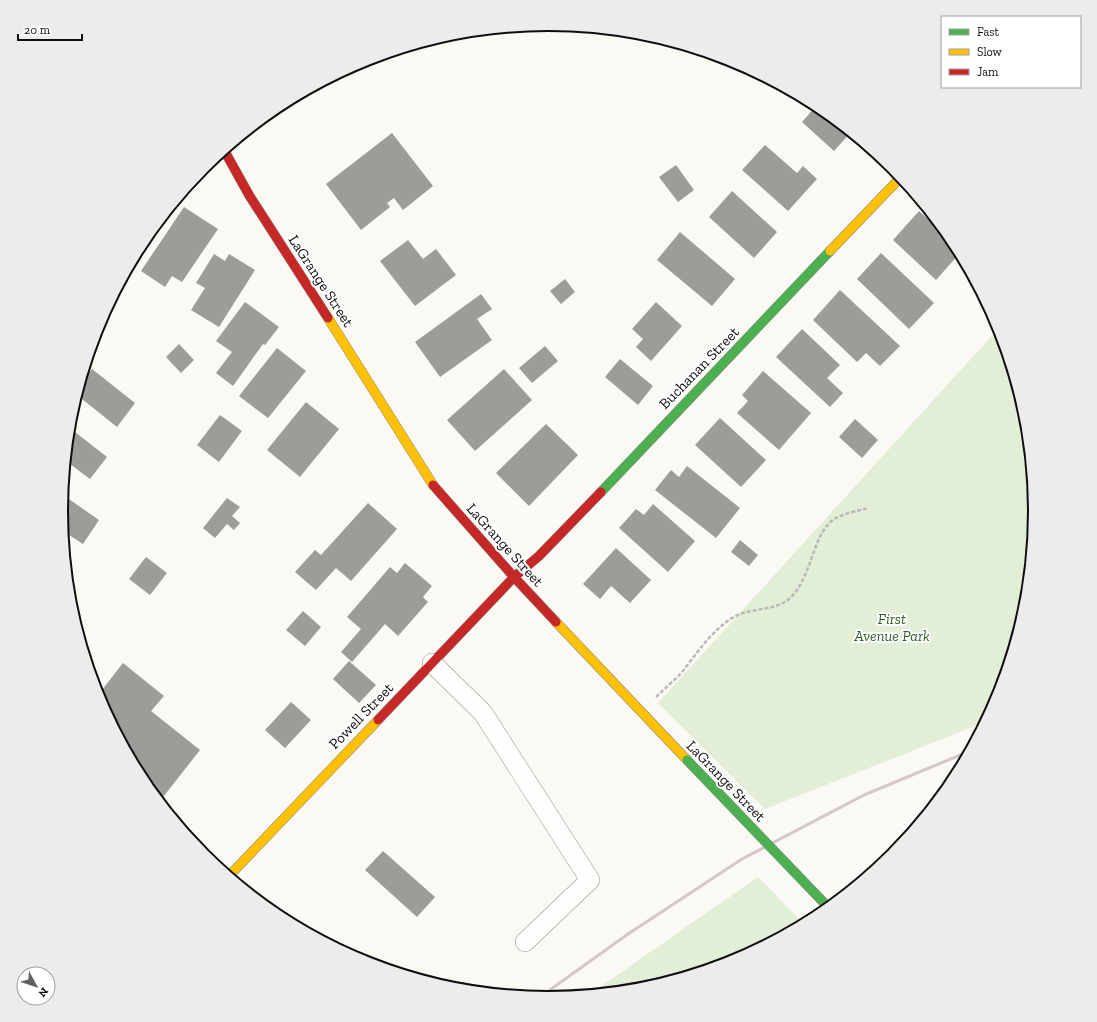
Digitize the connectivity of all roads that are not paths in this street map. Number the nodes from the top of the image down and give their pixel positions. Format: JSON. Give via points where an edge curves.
{"nodes":[{"id":1,"x":227,"y":155,"type":"edge"},
{"id":2,"x":897,"y":182,"type":"edge"},
{"id":3,"x":514,"y":577,"type":"junction"},
{"id":4,"x":432,"y":663,"type":"junction"},
{"id":5,"x":232,"y":872,"type":"edge"},
{"id":6,"x":825,"y":903,"type":"edge"},
{"id":7,"x":525,"y":942,"type":"dead end"}],
"edges":[{"from":1,"to":3,"type":"street","name":"LaGrange Street","via":[[249,195],[374,388],[436,490]]},
{"from":2,"to":3,"type":"street","name":"Buchanan Street","via":[[539,556]]},
{"from":3,"to":4,"type":"street","name":"Powell Street"},
{"from":3,"to":6,"type":"street","name":"LaGrange Street","bridge":true},
{"from":4,"to":5,"type":"street","name":"Powell Street"},
{"from":4,"to":7,"type":"street","via":[[483,713],[590,880]]}]}
